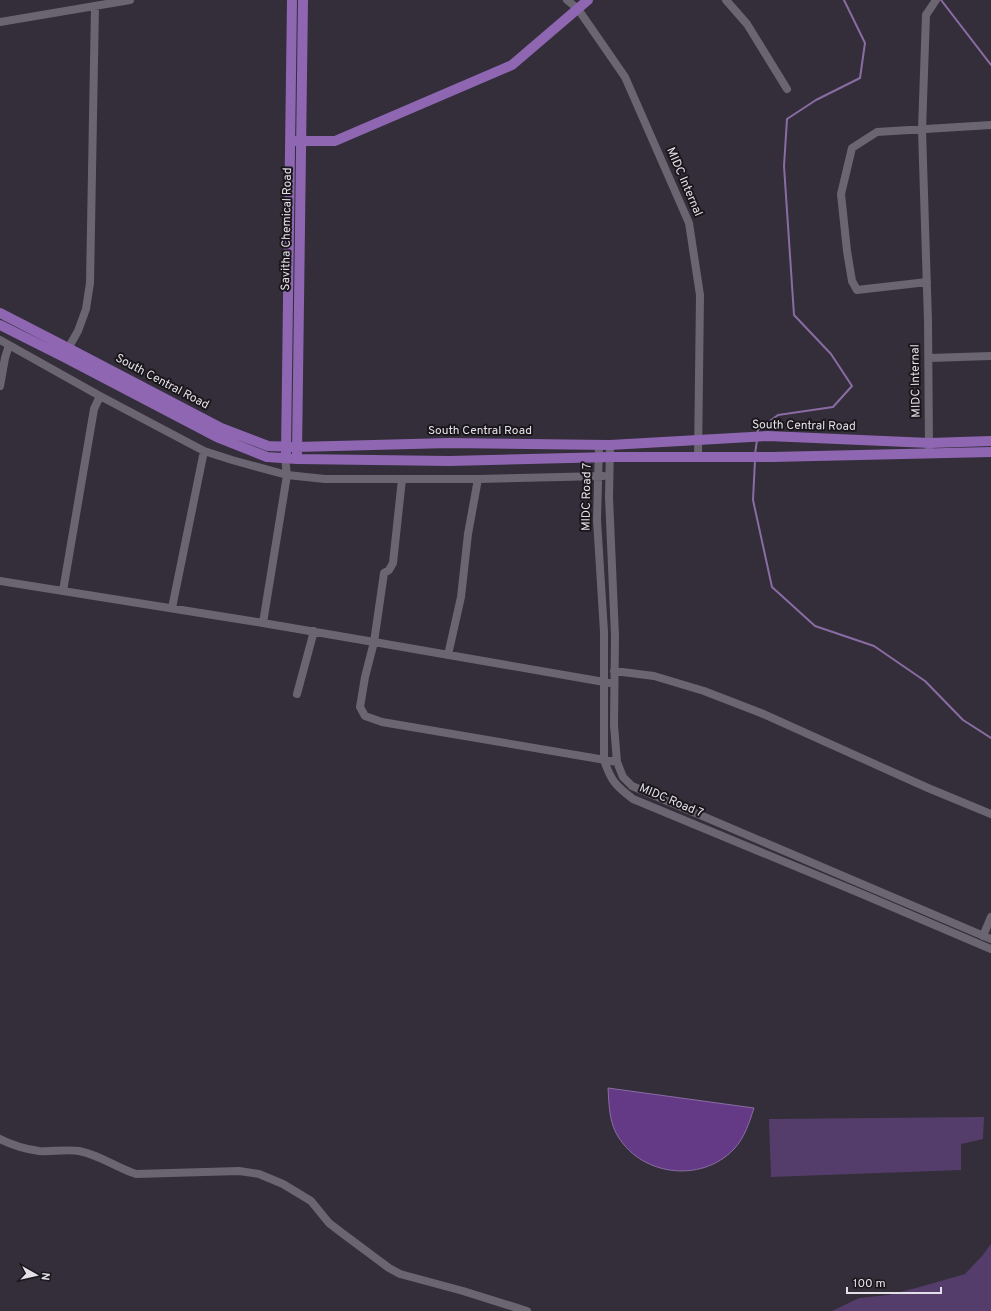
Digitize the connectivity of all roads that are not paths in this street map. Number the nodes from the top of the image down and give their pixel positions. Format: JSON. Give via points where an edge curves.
{"nodes":[{"id":1,"x":130,"y":0,"type":"edge"},
{"id":2,"x":292,"y":0,"type":"edge"},
{"id":3,"x":303,"y":0,"type":"edge"},
{"id":4,"x":567,"y":0,"type":"edge"},
{"id":5,"x":588,"y":0,"type":"edge"},
{"id":6,"x":726,"y":0,"type":"edge"},
{"id":7,"x":936,"y":0,"type":"edge"},
{"id":8,"x":95,"y":6,"type":"junction"},
{"id":9,"x":578,"y":9,"type":"junction"},
{"id":10,"x":0,"y":22,"type":"edge"},
{"id":11,"x":787,"y":89,"type":"dead end"},
{"id":12,"x":991,"y":125,"type":"edge"},
{"id":13,"x":922,"y":130,"type":"junction"},
{"id":14,"x":290,"y":141,"type":"junction"},
{"id":15,"x":301,"y":141,"type":"junction"},
{"id":16,"x":927,"y":282,"type":"junction"},
{"id":17,"x":0,"y":313,"type":"edge"},
{"id":18,"x":0,"y":325,"type":"edge"},
{"id":19,"x":0,"y":340,"type":"edge"},
{"id":20,"x":9,"y":345,"type":"junction"},
{"id":21,"x":66,"y":352,"type":"junction"},
{"id":22,"x":991,"y":356,"type":"edge"},
{"id":23,"x":929,"y":358,"type":"junction"},
{"id":24,"x":0,"y":386,"type":"edge"},
{"id":25,"x":100,"y":396,"type":"junction"},
{"id":26,"x":698,"y":441,"type":"junction"},
{"id":27,"x":991,"y":441,"type":"edge"},
{"id":28,"x":930,"y":443,"type":"junction"},
{"id":29,"x":599,"y":445,"type":"junction"},
{"id":30,"x":610,"y":445,"type":"junction"},
{"id":31,"x":286,"y":447,"type":"junction"},
{"id":32,"x":297,"y":447,"type":"junction"},
{"id":33,"x":204,"y":451,"type":"junction"},
{"id":34,"x":991,"y":452,"type":"edge"},
{"id":35,"x":929,"y":453,"type":"junction"},
{"id":36,"x":599,"y":457,"type":"junction"},
{"id":37,"x":611,"y":457,"type":"junction"},
{"id":38,"x":285,"y":458,"type":"junction"},
{"id":39,"x":297,"y":458,"type":"junction"},
{"id":40,"x":698,"y":458,"type":"junction"},
{"id":41,"x":287,"y":475,"type":"junction"},
{"id":42,"x":598,"y":476,"type":"junction"},
{"id":43,"x":610,"y":476,"type":"junction"},
{"id":44,"x":402,"y":479,"type":"junction"},
{"id":45,"x":478,"y":479,"type":"junction"},
{"id":46,"x":0,"y":581,"type":"edge"},
{"id":47,"x":63,"y":591,"type":"junction"},
{"id":48,"x":172,"y":608,"type":"junction"},
{"id":49,"x":263,"y":623,"type":"junction"},
{"id":50,"x":314,"y":631,"type":"junction"},
{"id":51,"x":374,"y":642,"type":"junction"},
{"id":52,"x":448,"y":655,"type":"junction"},
{"id":53,"x":614,"y":671,"type":"junction"},
{"id":54,"x":605,"y":683,"type":"junction"},
{"id":55,"x":615,"y":684,"type":"junction"},
{"id":56,"x":297,"y":694,"type":"dead end"},
{"id":57,"x":604,"y":760,"type":"junction"},
{"id":58,"x":617,"y":762,"type":"junction"},
{"id":59,"x":678,"y":806,"type":"junction"},
{"id":60,"x":991,"y":814,"type":"edge"},
{"id":61,"x":672,"y":815,"type":"junction"},
{"id":62,"x":866,"y":885,"type":"junction"},
{"id":63,"x":862,"y":894,"type":"junction"},
{"id":64,"x":991,"y":917,"type":"edge"},
{"id":65,"x":987,"y":937,"type":"edge"},
{"id":66,"x":991,"y":949,"type":"edge"},
{"id":67,"x":0,"y":1139,"type":"edge"},
{"id":68,"x":526,"y":1311,"type":"edge"}],
"edges":[{"from":1,"to":8,"type":"street"},
{"from":2,"to":14,"type":"main road","name":"Savitha Chemical Road"},
{"from":3,"to":15,"type":"main road","name":"Savitha Chemical Road"},
{"from":4,"to":9,"type":"street","name":"MIDC Internal"},
{"from":5,"to":9,"type":"main road"},
{"from":6,"to":11,"type":"street","via":[[747,24]]},
{"from":7,"to":13,"type":"street","name":"MIDC Internal","via":[[926,15]]},
{"from":8,"to":10,"type":"street"},
{"from":8,"to":21,"type":"street","via":[[90,283],[86,309],[78,331]]},
{"from":9,"to":15,"type":"main road","via":[[512,65],[335,141]]},
{"from":9,"to":26,"type":"street","name":"MIDC Internal","via":[[625,77],[688,223],[700,295]]},
{"from":12,"to":13,"type":"street"},
{"from":13,"to":16,"type":"street","name":"MIDC Internal"},
{"from":13,"to":16,"type":"street","via":[[877,132],[852,148],[842,194],[847,251],[852,282],[857,290]]},
{"from":14,"to":15,"type":"main road"},
{"from":14,"to":31,"type":"main road","name":"Savitha Chemical Road"},
{"from":15,"to":32,"type":"main road","name":"Savitha Chemical Road"},
{"from":16,"to":23,"type":"street","name":"MIDC Internal"},
{"from":17,"to":21,"type":"main road","name":"South Central Road"},
{"from":18,"to":21,"type":"main road","name":"South Central Road"},
{"from":19,"to":20,"type":"street"},
{"from":20,"to":24,"type":"street"},
{"from":20,"to":25,"type":"street"},
{"from":21,"to":31,"type":"main road","name":"South Central Road","via":[[221,428],[268,446]]},
{"from":21,"to":38,"type":"main road","name":"South Central Road","via":[[217,437],[267,456]]},
{"from":22,"to":23,"type":"street"},
{"from":23,"to":28,"type":"street","name":"MIDC Internal"},
{"from":25,"to":33,"type":"street"},
{"from":25,"to":47,"type":"street","via":[[94,409]]},
{"from":26,"to":28,"type":"main road","name":"South Central Road","via":[[757,437]]},
{"from":26,"to":30,"type":"main road","name":"South Central Road"},
{"from":26,"to":40,"type":"street","name":"MIDC Internal"},
{"from":27,"to":28,"type":"main road","name":"South Central Road"},
{"from":28,"to":35,"type":"street","name":"MIDC Internal"},
{"from":29,"to":30,"type":"main road","name":"South Central Road"},
{"from":29,"to":32,"type":"main road","name":"South Central Road","via":[[450,443]]},
{"from":29,"to":36,"type":"street","name":"MIDC Road 7"},
{"from":30,"to":37,"type":"street","name":"MIDC Road 7"},
{"from":31,"to":32,"type":"main road","name":"South Central Road"},
{"from":31,"to":38,"type":"main road","name":"Savitha Chemical Road"},
{"from":32,"to":39,"type":"main road","name":"Savitha Chemical Road"},
{"from":33,"to":41,"type":"street"},
{"from":33,"to":48,"type":"street"},
{"from":34,"to":35,"type":"main road","name":"South Central Road"},
{"from":35,"to":40,"type":"main road","name":"South Central Road"},
{"from":36,"to":37,"type":"main road","name":"South Central Road"},
{"from":36,"to":39,"type":"main road","name":"South Central Road","via":[[449,461]]},
{"from":36,"to":42,"type":"street","name":"MIDC Road 7"},
{"from":37,"to":40,"type":"main road","name":"South Central Road"},
{"from":37,"to":43,"type":"street","name":"MIDC Road 7"},
{"from":38,"to":39,"type":"main road","name":"South Central Road"},
{"from":38,"to":41,"type":"street"},
{"from":41,"to":44,"type":"street","via":[[325,479]]},
{"from":41,"to":49,"type":"street"},
{"from":42,"to":43,"type":"street"},
{"from":42,"to":45,"type":"street"},
{"from":42,"to":54,"type":"street","name":"MIDC Road 7","via":[[597,520]]},
{"from":43,"to":53,"type":"street","name":"MIDC Road 7"},
{"from":44,"to":45,"type":"street"},
{"from":44,"to":51,"type":"street","via":[[393,563],[384,573]]},
{"from":45,"to":52,"type":"street","via":[[468,534],[461,597]]},
{"from":46,"to":47,"type":"street"},
{"from":47,"to":48,"type":"street"},
{"from":48,"to":49,"type":"street"},
{"from":49,"to":50,"type":"street"},
{"from":50,"to":51,"type":"street"},
{"from":50,"to":56,"type":"street"},
{"from":51,"to":52,"type":"street"},
{"from":51,"to":57,"type":"street","via":[[360,707],[365,716],[382,722]]},
{"from":52,"to":54,"type":"street"},
{"from":53,"to":55,"type":"street","name":"MIDC Road 7"},
{"from":53,"to":60,"type":"street","via":[[654,676],[704,691],[754,710]]},
{"from":54,"to":55,"type":"street"},
{"from":54,"to":57,"type":"street","name":"MIDC Road 7"},
{"from":55,"to":58,"type":"street","name":"MIDC Road 7","via":[[614,726]]},
{"from":57,"to":58,"type":"street"},
{"from":57,"to":61,"type":"street","name":"MIDC Road 7","via":[[616,786],[633,800]]},
{"from":58,"to":59,"type":"street","name":"MIDC Road 7","via":[[623,777],[632,786]]},
{"from":59,"to":61,"type":"street"},
{"from":59,"to":62,"type":"street","name":"MIDC Road 7"},
{"from":61,"to":63,"type":"street","name":"MIDC Road 7"},
{"from":62,"to":63,"type":"street"},
{"from":62,"to":65,"type":"street","name":"MIDC Road 7"},
{"from":63,"to":66,"type":"street","name":"MIDC Road 7"},
{"from":64,"to":65,"type":"street"},
{"from":67,"to":68,"type":"street","via":[[39,1151],[77,1151],[92,1154],[136,1174],[239,1171],[259,1174],[283,1184],[311,1202],[329,1223],[400,1274]]}]}
